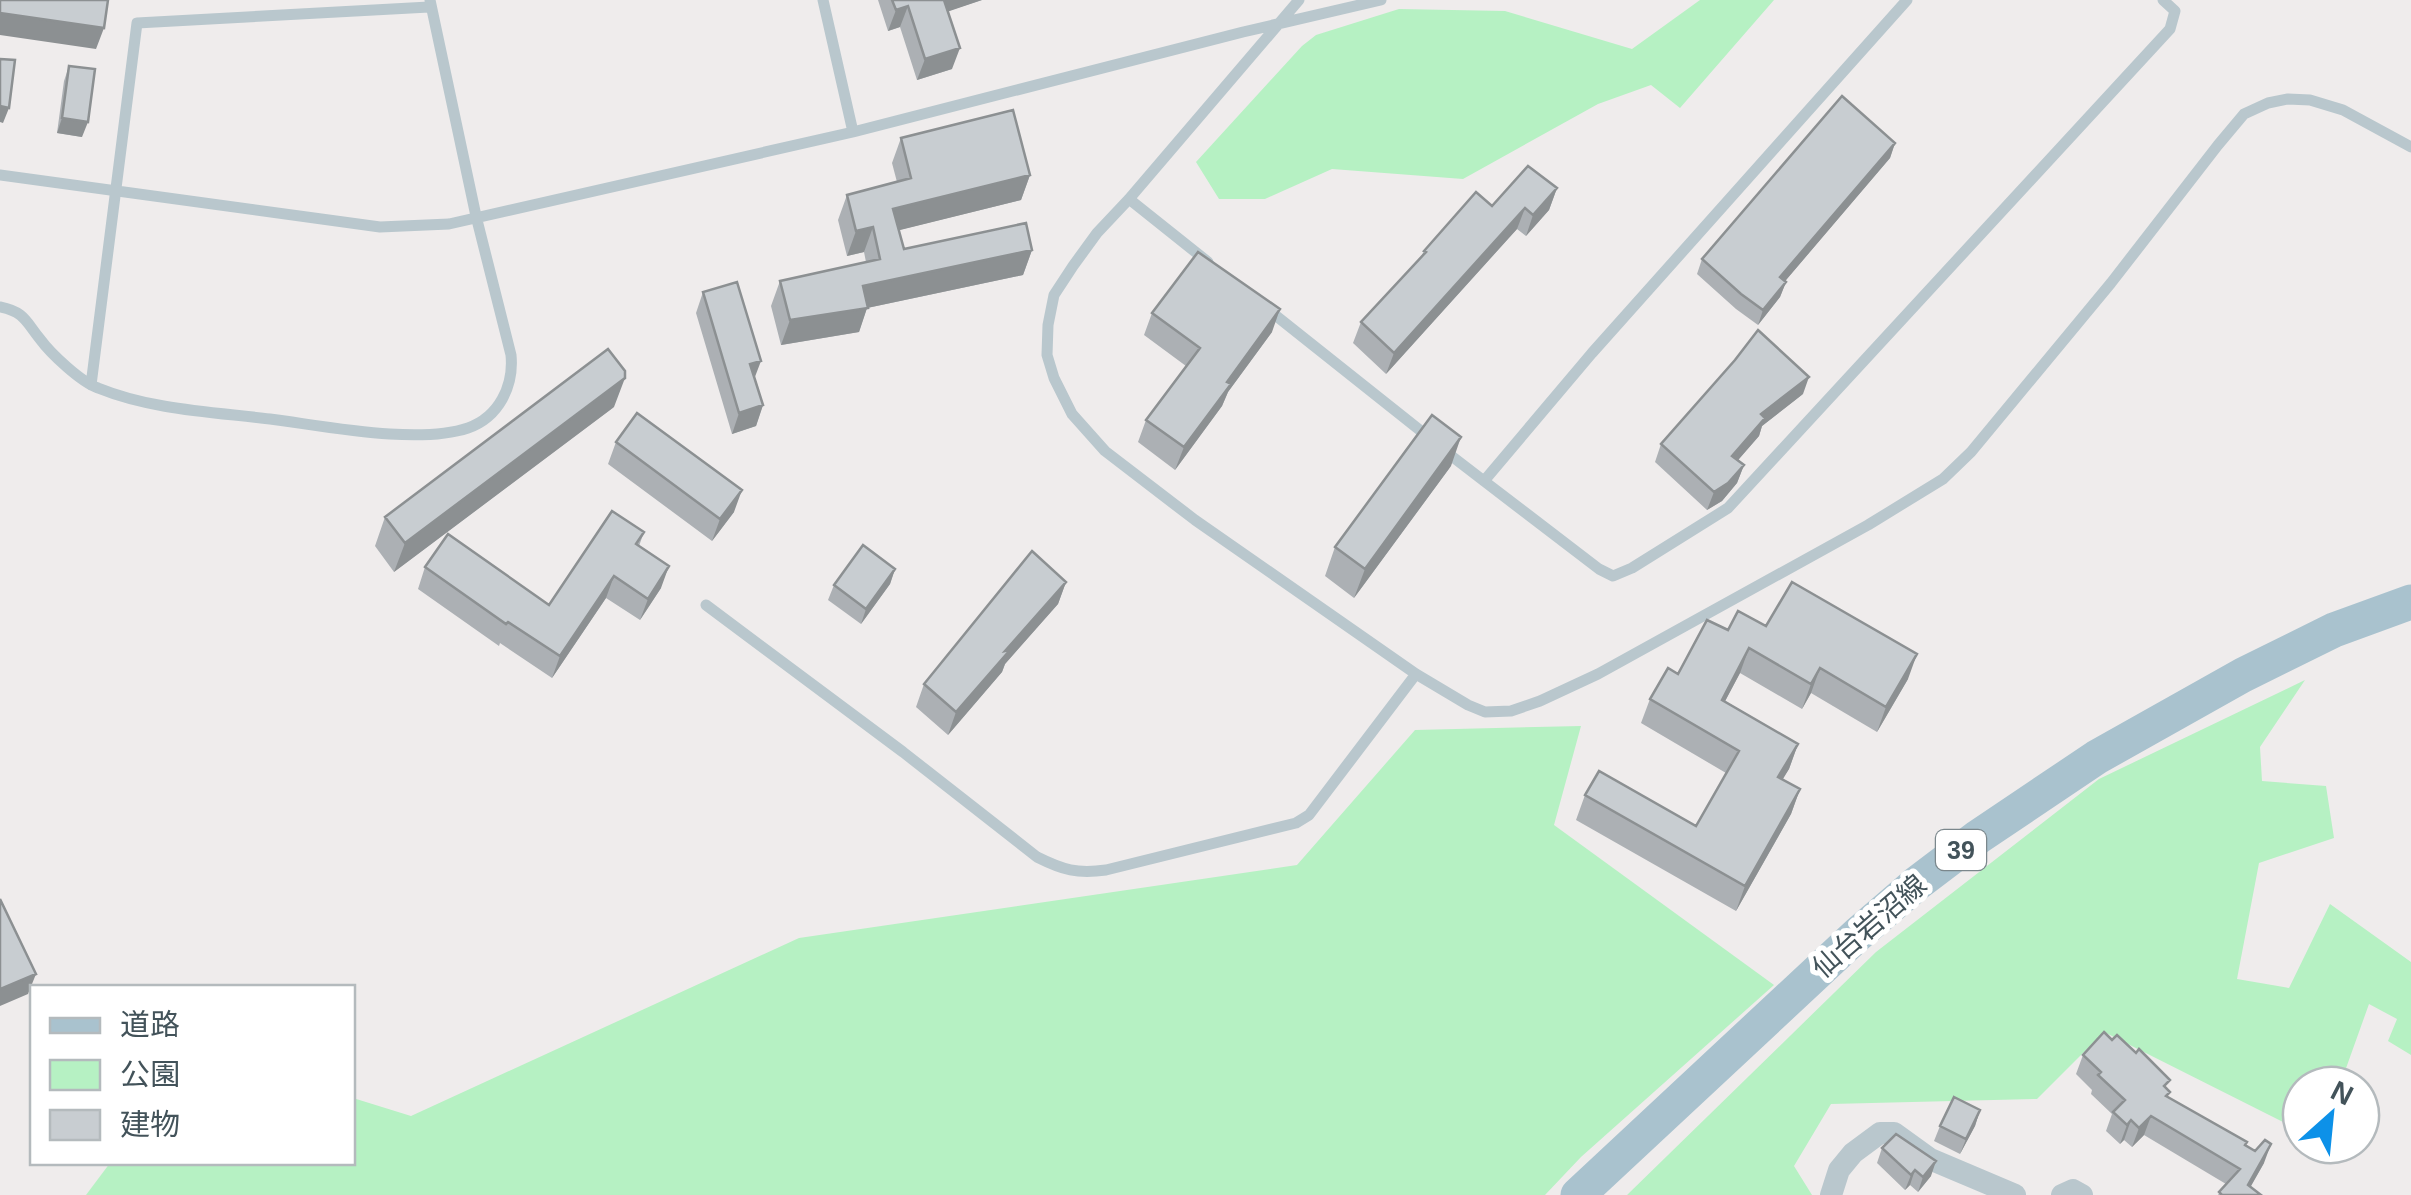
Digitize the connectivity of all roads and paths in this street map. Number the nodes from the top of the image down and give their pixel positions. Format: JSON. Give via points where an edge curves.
{"nodes":[{"id":1,"x":823,"y":0,"type":"edge"},
{"id":2,"x":1299,"y":0,"type":"edge"},
{"id":3,"x":1381,"y":0,"type":"edge"},
{"id":4,"x":1907,"y":0,"type":"edge"},
{"id":5,"x":2163,"y":0,"type":"edge"},
{"id":6,"x":430,"y":4,"type":"edge"},
{"id":7,"x":1278,"y":24,"type":"junction"},
{"id":8,"x":853,"y":132,"type":"junction"},
{"id":9,"x":2411,"y":147,"type":"edge"},
{"id":10,"x":0,"y":174,"type":"edge"},
{"id":11,"x":114,"y":190,"type":"junction"},
{"id":12,"x":1129,"y":199,"type":"junction"},
{"id":13,"x":476,"y":216,"type":"junction"},
{"id":14,"x":1222,"y":272,"type":"edge"},
{"id":15,"x":1252,"y":297,"type":"edge"},
{"id":16,"x":0,"y":307,"type":"edge"},
{"id":17,"x":90,"y":386,"type":"junction"},
{"id":18,"x":1484,"y":481,"type":"junction"},
{"id":19,"x":2411,"y":602,"type":"edge"},
{"id":20,"x":706,"y":605,"type":"dead end"},
{"id":21,"x":1416,"y":674,"type":"junction"},
{"id":22,"x":1578,"y":1195,"type":"edge"},
{"id":23,"x":1830,"y":1195,"type":"edge"},
{"id":24,"x":2015,"y":1195,"type":"edge"},
{"id":25,"x":2062,"y":1195,"type":"edge"},
{"id":26,"x":2082,"y":1195,"type":"edge"}],
"edges":[{"from":1,"to":8,"type":"lane"},
{"from":2,"to":7,"type":"lane"},
{"from":3,"to":7,"type":"lane"},
{"from":4,"to":18,"type":"lane"},
{"from":5,"to":18,"type":"lane","via":[[2175,11],[2170,29],[1728,508],[1613,576]]},
{"from":6,"to":11,"type":"lane","via":[[137,23]]},
{"from":6,"to":13,"type":"lane"},
{"from":7,"to":8,"type":"lane"},
{"from":7,"to":12,"type":"lane"},
{"from":8,"to":13,"type":"lane"},
{"from":9,"to":21,"type":"lane","via":[[2344,110],[2310,100],[2268,103],[2244,114],[1943,479],[1540,701],[1485,712]]},
{"from":10,"to":11,"type":"lane"},
{"from":11,"to":13,"type":"lane","via":[[380,228]]},
{"from":11,"to":17,"type":"lane"},
{"from":12,"to":14,"type":"lane"},
{"from":12,"to":21,"type":"lane","via":[[1054,295],[1048,355],[1072,414],[1106,451],[1196,520]]},
{"from":13,"to":17,"type":"lane","via":[[512,372],[500,404],[470,427],[435,435],[364,431],[138,402]]},
{"from":15,"to":18,"type":"lane"},
{"from":16,"to":17,"type":"lane","via":[[28,320]]},
{"from":19,"to":22,"type":"main road","name":"仙台岩沼線","number":"39","via":[[2334,630],[2243,675],[2097,757],[1978,837],[1858,934]]},
{"from":20,"to":21,"type":"lane","via":[[1038,857],[1086,872],[1296,824]]},
{"from":23,"to":24,"type":"street","via":[[1852,1154],[1880,1134],[1894,1133],[1930,1158]]},
{"from":25,"to":26,"type":"street"}]}
